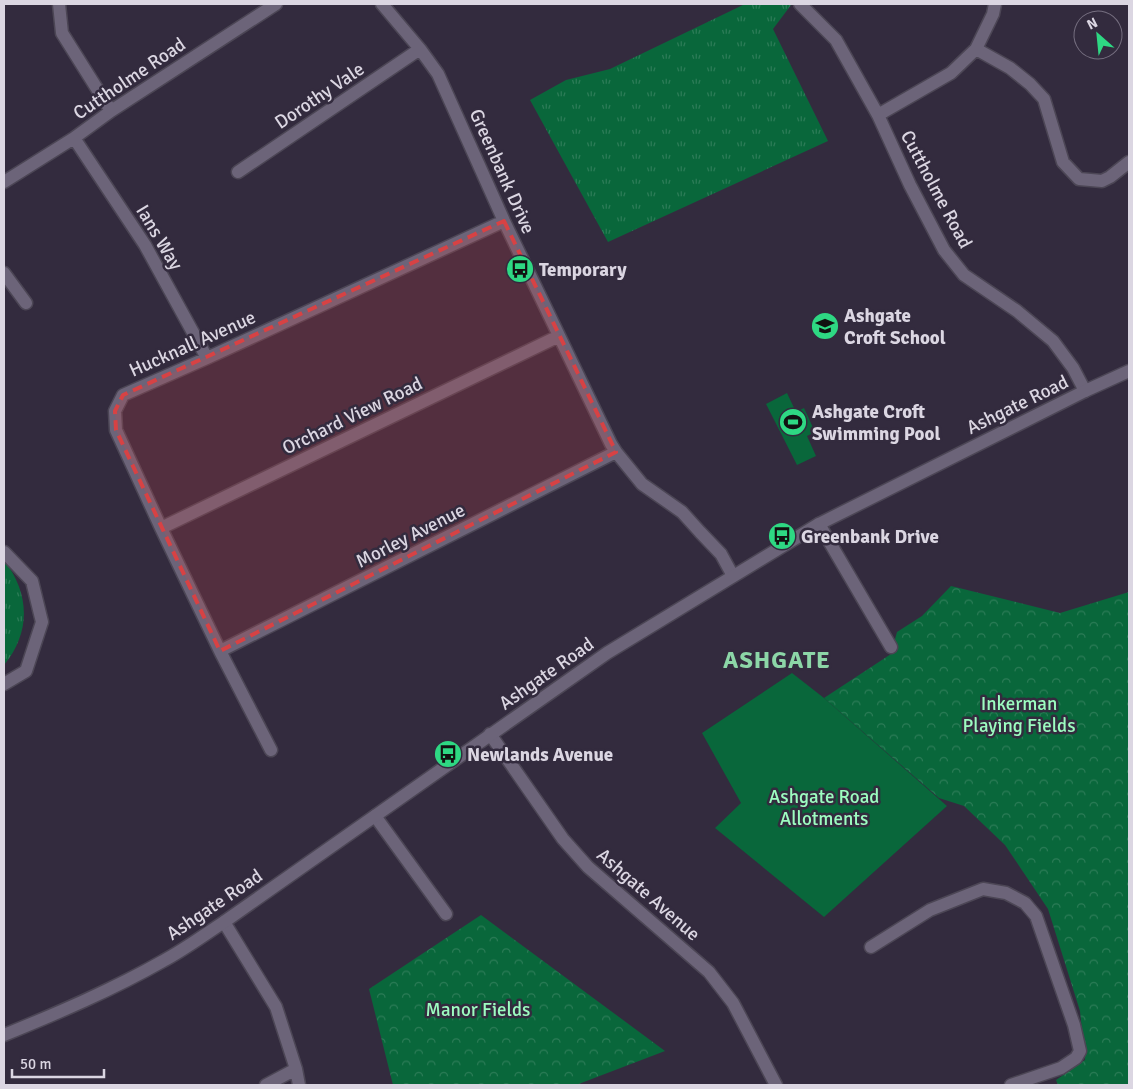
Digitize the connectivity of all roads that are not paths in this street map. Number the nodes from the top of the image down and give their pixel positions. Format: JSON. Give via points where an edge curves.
{"nodes":[{"id":1,"x":59,"y":4,"type":"edge"},
{"id":2,"x":276,"y":4,"type":"edge"},
{"id":3,"x":382,"y":4,"type":"edge"},
{"id":4,"x":800,"y":4,"type":"edge"},
{"id":5,"x":995,"y":4,"type":"edge"},
{"id":6,"x":420,"y":49,"type":"junction"},
{"id":7,"x":976,"y":49,"type":"junction"},
{"id":8,"x":110,"y":111,"type":"junction"},
{"id":9,"x":878,"y":115,"type":"junction"},
{"id":10,"x":74,"y":138,"type":"junction"},
{"id":11,"x":1129,"y":162,"type":"edge"},
{"id":12,"x":238,"y":172,"type":"dead end"},
{"id":13,"x":4,"y":182,"type":"edge"},
{"id":14,"x":504,"y":221,"type":"junction"},
{"id":15,"x":4,"y":273,"type":"edge"},
{"id":16,"x":26,"y":303,"type":"dead end"},
{"id":17,"x":559,"y":336,"type":"junction"},
{"id":18,"x":207,"y":358,"type":"junction"},
{"id":19,"x":1129,"y":371,"type":"edge"},
{"id":20,"x":1085,"y":391,"type":"junction"},
{"id":21,"x":616,"y":452,"type":"junction"},
{"id":22,"x":819,"y":524,"type":"junction"},
{"id":23,"x":161,"y":528,"type":"junction"},
{"id":24,"x":4,"y":552,"type":"edge"},
{"id":25,"x":733,"y":576,"type":"junction"},
{"id":26,"x":891,"y":647,"type":"dead end"},
{"id":27,"x":220,"y":651,"type":"junction"},
{"id":28,"x":4,"y":684,"type":"edge"},
{"id":29,"x":490,"y":734,"type":"junction"},
{"id":30,"x":270,"y":750,"type":"dead end"},
{"id":31,"x":375,"y":816,"type":"junction"},
{"id":32,"x":446,"y":914,"type":"dead end"},
{"id":33,"x":224,"y":922,"type":"junction"},
{"id":34,"x":872,"y":946,"type":"dead end"},
{"id":35,"x":4,"y":1035,"type":"edge"},
{"id":36,"x":296,"y":1069,"type":"junction"},
{"id":37,"x":1045,"y":1080,"type":"edge"},
{"id":38,"x":266,"y":1085,"type":"edge"},
{"id":39,"x":299,"y":1085,"type":"edge"},
{"id":40,"x":776,"y":1085,"type":"edge"},
{"id":41,"x":1011,"y":1085,"type":"edge"}],
"edges":[{"from":1,"to":8,"type":"street","via":[[62,33]]},
{"from":2,"to":8,"type":"street","name":"Cuttholme Road"},
{"from":3,"to":6,"type":"street","name":"Greenbank Drive"},
{"from":4,"to":9,"type":"street","name":"Cuttholme Road","via":[[836,40]]},
{"from":5,"to":7,"type":"street"},
{"from":6,"to":12,"type":"street","name":"Dorothy Vale"},
{"from":6,"to":14,"type":"street","name":"Greenbank Drive","via":[[438,74]]},
{"from":7,"to":9,"type":"street","via":[[951,73]]},
{"from":7,"to":11,"type":"street","via":[[1010,68],[1044,99],[1063,162],[1079,179],[1102,181]]},
{"from":8,"to":10,"type":"street","name":"Cuttholme Road"},
{"from":9,"to":20,"type":"street","name":"Cuttholme Road","via":[[944,250],[964,275],[1054,341]]},
{"from":10,"to":13,"type":"street","name":"Cuttholme Road"},
{"from":10,"to":18,"type":"street","name":"Ians Way","via":[[145,244]]},
{"from":14,"to":17,"type":"street","name":"Greenbank Drive"},
{"from":14,"to":18,"type":"street","name":"Hucknall Avenue"},
{"from":15,"to":16,"type":"street"},
{"from":17,"to":21,"type":"street","name":"Greenbank Drive"},
{"from":17,"to":23,"type":"street","name":"Orchard View Road"},
{"from":18,"to":23,"type":"street","name":"Hucknall Avenue","via":[[123,395],[115,411],[116,430]]},
{"from":19,"to":20,"type":"street","name":"Ashgate Road"},
{"from":20,"to":22,"type":"street","name":"Ashgate Road"},
{"from":21,"to":25,"type":"street","name":"Greenbank Drive","via":[[642,484],[682,512],[721,554]]},
{"from":21,"to":27,"type":"street","name":"Morley Avenue"},
{"from":22,"to":25,"type":"street","name":"Ashgate Road"},
{"from":22,"to":26,"type":"street"},
{"from":23,"to":27,"type":"street","name":"Hucknall Avenue"},
{"from":24,"to":28,"type":"street","via":[[32,581],[42,622],[26,671]]},
{"from":25,"to":29,"type":"street","name":"Ashgate Road","via":[[607,653]]},
{"from":27,"to":30,"type":"street","name":"Hucknall Avenue"},
{"from":29,"to":31,"type":"street","name":"Ashgate Road"},
{"from":29,"to":40,"type":"street","name":"Ashgate Avenue","via":[[563,839],[588,867],[709,972],[733,1004]]},
{"from":31,"to":32,"type":"street"},
{"from":31,"to":33,"type":"street","name":"Ashgate Road"},
{"from":33,"to":35,"type":"street","name":"Ashgate Road","via":[[164,961],[101,994]]},
{"from":33,"to":36,"type":"street","via":[[276,1007]]},
{"from":34,"to":37,"type":"street","via":[[930,910],[984,889],[1006,893],[1025,902],[1036,916],[1080,1051],[1076,1058]]},
{"from":36,"to":38,"type":"street"},
{"from":36,"to":39,"type":"street"},
{"from":37,"to":41,"type":"street"}]}
